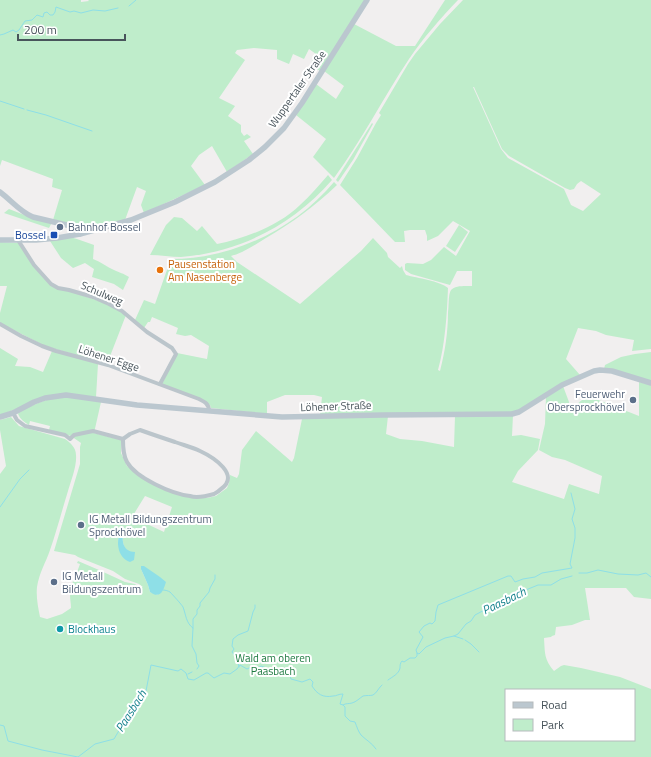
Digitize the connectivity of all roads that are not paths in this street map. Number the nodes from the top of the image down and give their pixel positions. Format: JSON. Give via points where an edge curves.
{"nodes":[{"id":1,"x":367,"y":0,"type":"edge"},
{"id":2,"x":0,"y":192,"type":"edge"},
{"id":3,"x":80,"y":234,"type":"junction"},
{"id":4,"x":0,"y":240,"type":"edge"},
{"id":5,"x":18,"y":240,"type":"junction"},
{"id":6,"x":0,"y":324,"type":"edge"},
{"id":7,"x":651,"y":383,"type":"edge"},
{"id":8,"x":160,"y":384,"type":"junction"},
{"id":9,"x":209,"y":411,"type":"junction"},
{"id":10,"x":13,"y":413,"type":"junction"},
{"id":11,"x":0,"y":417,"type":"edge"},
{"id":12,"x":123,"y":439,"type":"junction"}],
"edges":[{"from":1,"to":3,"type":"street","name":"Wuppertaler Straße","via":[[302,103],[284,128],[265,147],[215,182],[190,195],[131,220]]},
{"from":2,"to":3,"type":"street","via":[[27,215],[75,227]]},
{"from":3,"to":5,"type":"street","name":"Wuppertaler Straße"},
{"from":4,"to":5,"type":"street","name":"Wuppertaler Straße"},
{"from":5,"to":8,"type":"street","name":"Schulweg","via":[[34,265],[52,284],[109,304],[172,348],[176,354]]},
{"from":6,"to":8,"type":"street","name":"Löhener Egge","via":[[42,346],[108,365]]},
{"from":7,"to":9,"type":"street","name":"Löhener Straße","via":[[612,371],[594,371],[562,385],[520,412],[512,414],[282,417]]},
{"from":8,"to":9,"type":"street","name":"Löhener Egge","via":[[207,403]]},
{"from":9,"to":10,"type":"street","name":"Löhener Straße","via":[[137,405],[66,395],[45,398]]},
{"from":10,"to":11,"type":"street","name":"Löhener Straße"},
{"from":10,"to":12,"type":"street","via":[[25,426],[65,435],[70,439],[74,435],[93,431]]},
{"from":12,"to":12,"type":"street","via":[[123,454],[127,462],[148,480],[160,486],[191,497],[215,494],[226,486],[227,473],[219,462],[201,451],[140,430]]}]}
